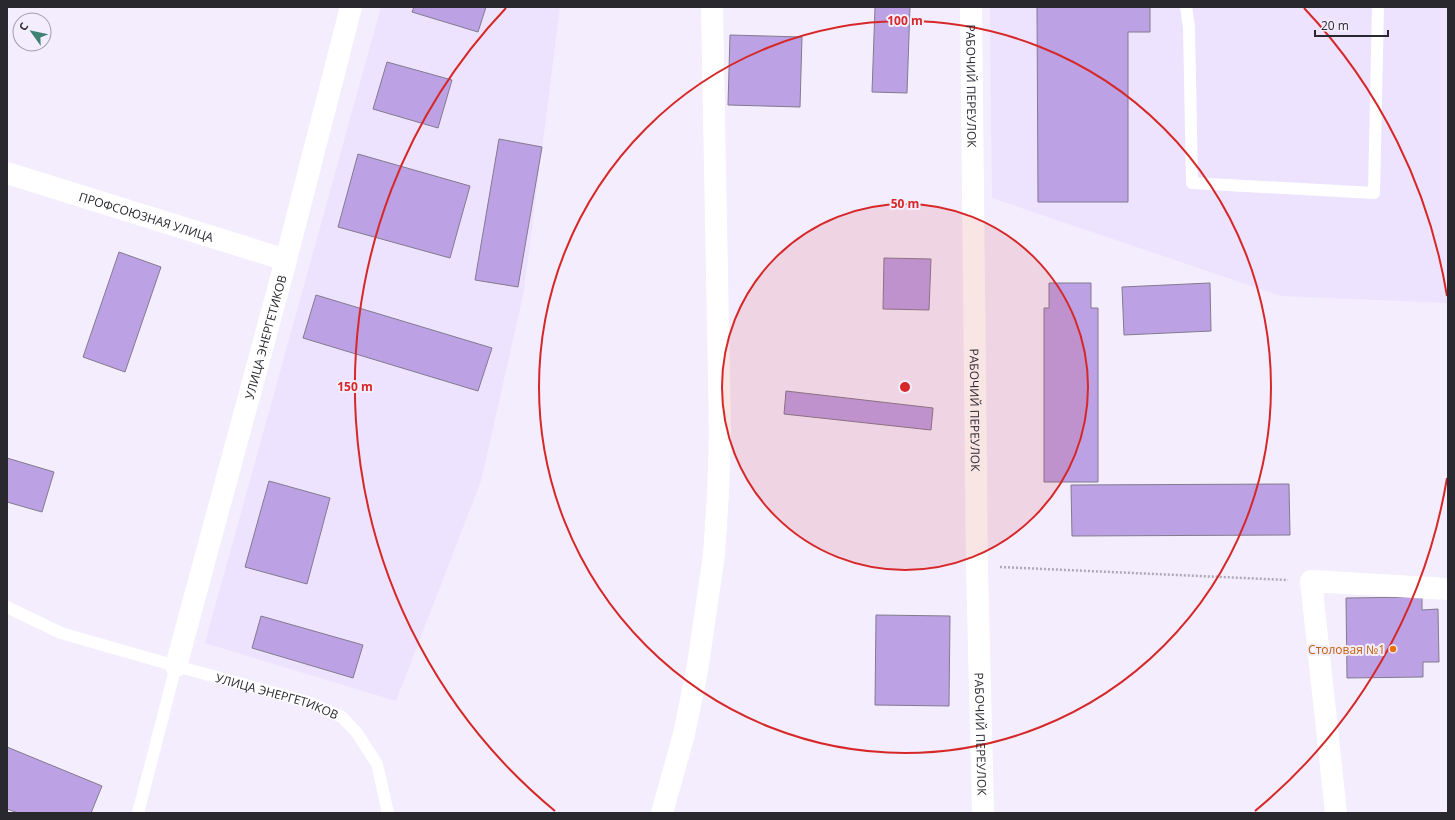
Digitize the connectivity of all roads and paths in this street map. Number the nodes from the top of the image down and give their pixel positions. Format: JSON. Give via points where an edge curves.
{"nodes":[{"id":1,"x":351,"y":7,"type":"edge"},
{"id":2,"x":712,"y":7,"type":"edge"},
{"id":3,"x":971,"y":7,"type":"edge"},
{"id":4,"x":1186,"y":7,"type":"edge"},
{"id":5,"x":1378,"y":7,"type":"edge"},
{"id":6,"x":7,"y":173,"type":"edge"},
{"id":7,"x":286,"y":260,"type":"junction"},
{"id":8,"x":977,"y":566,"type":"junction"},
{"id":9,"x":1311,"y":581,"type":"junction"},
{"id":10,"x":1448,"y":589,"type":"edge"},
{"id":11,"x":7,"y":607,"type":"edge"},
{"id":12,"x":176,"y":666,"type":"junction"},
{"id":13,"x":138,"y":813,"type":"edge"},
{"id":14,"x":388,"y":813,"type":"edge"},
{"id":15,"x":662,"y":813,"type":"edge"},
{"id":16,"x":983,"y":813,"type":"edge"},
{"id":17,"x":1336,"y":813,"type":"edge"}],
"edges":[{"from":1,"to":7,"type":"street","name":"УЛИЦА ЭНЕРГЕТИКОВ"},
{"from":2,"to":15,"type":"street","via":[[720,435],[718,494],[714,555],[697,671],[684,734]]},
{"from":3,"to":8,"type":"street","name":"РАБОЧИЙ ПЕРЕУЛОК"},
{"from":4,"to":5,"type":"lane","via":[[1189,27],[1192,183],[1374,194]]},
{"from":6,"to":7,"type":"street","name":"ПРОФСОЮЗНАЯ УЛИЦА"},
{"from":7,"to":12,"type":"street","name":"УЛИЦА ЭНЕРГЕТИКОВ"},
{"from":8,"to":9,"type":"path"},
{"from":8,"to":16,"type":"street","name":"РАБОЧИЙ ПЕРЕУЛОК"},
{"from":9,"to":10,"type":"street"},
{"from":9,"to":17,"type":"street"},
{"from":11,"to":12,"type":"lane","name":"УЛИЦА ЭНЕРГЕТИКОВ","via":[[61,633]]},
{"from":12,"to":13,"type":"lane","name":"УЛИЦА ЭНЕРГЕТИКОВ"},
{"from":12,"to":14,"type":"lane","name":"УЛИЦА ЭНЕРГЕТИКОВ","via":[[308,702],[342,717],[357,733],[377,764]]}]}
